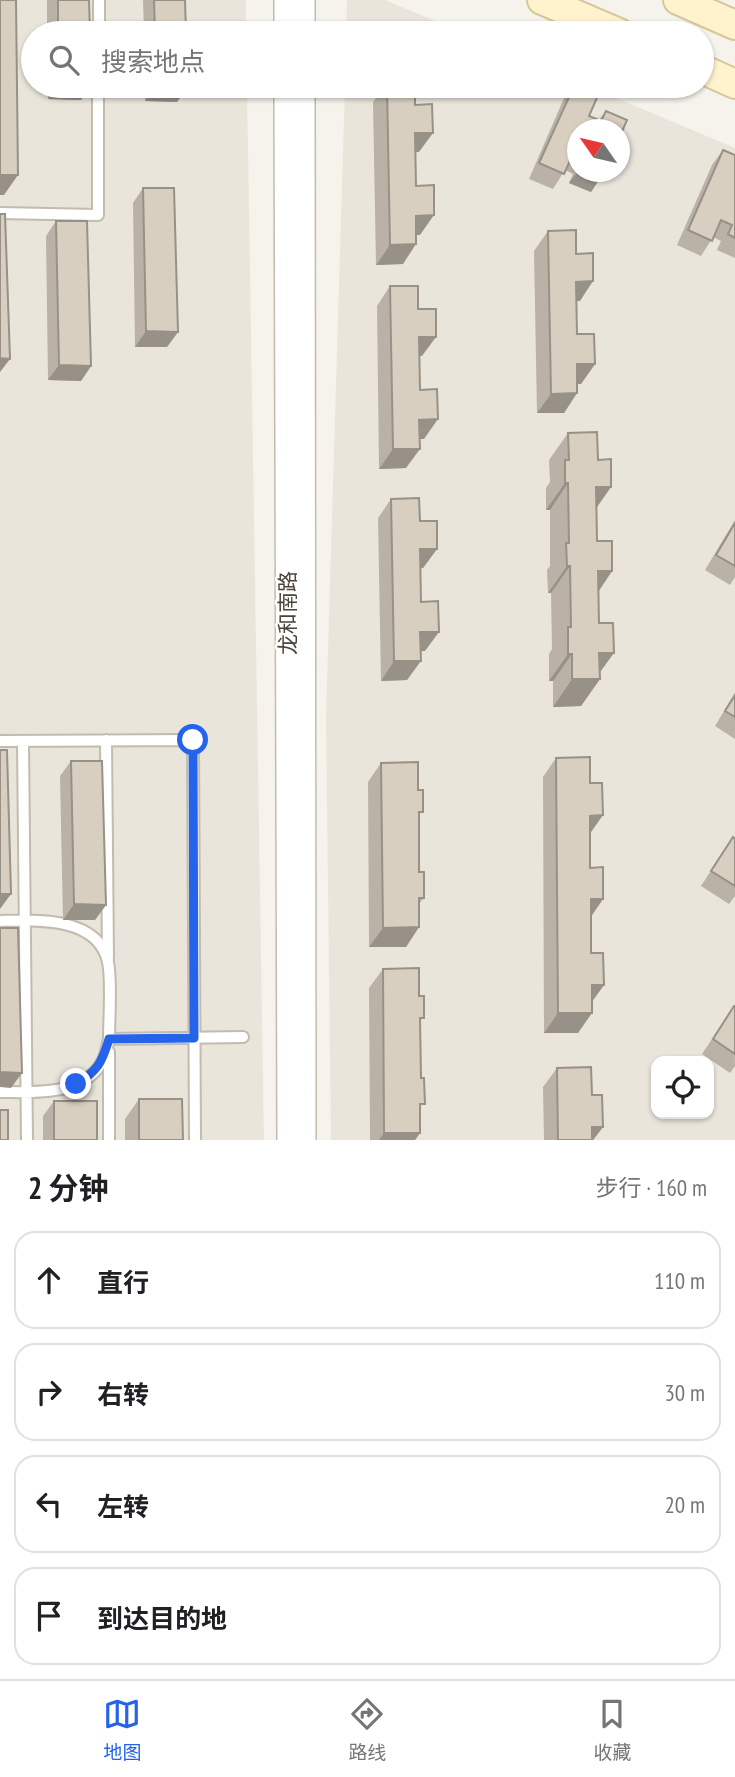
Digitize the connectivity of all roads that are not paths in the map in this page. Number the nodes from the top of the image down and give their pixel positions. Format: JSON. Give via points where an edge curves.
{"nodes":[{"id":1,"x":99,"y":0,"type":"edge"},
{"id":2,"x":285,"y":0,"type":"edge"},
{"id":3,"x":304,"y":0,"type":"edge"},
{"id":4,"x":542,"y":0,"type":"edge"},
{"id":5,"x":678,"y":0,"type":"edge"},
{"id":6,"x":99,"y":21,"type":"edge"},
{"id":7,"x":285,"y":21,"type":"edge"},
{"id":8,"x":304,"y":21,"type":"edge"},
{"id":9,"x":591,"y":21,"type":"edge"},
{"id":10,"x":735,"y":25,"type":"edge"},
{"id":11,"x":714,"y":74,"type":"edge"},
{"id":12,"x":735,"y":84,"type":"edge"},
{"id":13,"x":99,"y":98,"type":"edge"},
{"id":14,"x":285,"y":98,"type":"edge"},
{"id":15,"x":304,"y":98,"type":"edge"},
{"id":16,"x":0,"y":213,"type":"edge"},
{"id":17,"x":106,"y":740,"type":"junction"},
{"id":18,"x":0,"y":741,"type":"edge"},
{"id":19,"x":23,"y":741,"type":"junction"},
{"id":20,"x":0,"y":921,"type":"edge"},
{"id":21,"x":25,"y":921,"type":"junction"},
{"id":22,"x":108,"y":962,"type":"junction"},
{"id":23,"x":243,"y":1037,"type":"dead end"},
{"id":24,"x":194,"y":1038,"type":"junction"},
{"id":25,"x":109,"y":1039,"type":"junction"},
{"id":26,"x":0,"y":1092,"type":"edge"},
{"id":27,"x":27,"y":1092,"type":"junction"},
{"id":28,"x":27,"y":1140,"type":"edge"},
{"id":29,"x":109,"y":1140,"type":"edge"},
{"id":30,"x":195,"y":1140,"type":"edge"},
{"id":31,"x":288,"y":1140,"type":"edge"},
{"id":32,"x":305,"y":1140,"type":"edge"}],
"edges":[{"from":1,"to":6,"type":"lane"},
{"from":2,"to":7,"type":"street"},
{"from":3,"to":8,"type":"street"},
{"from":4,"to":9,"type":"main road"},
{"from":5,"to":10,"type":"main road"},
{"from":11,"to":12,"type":"main road"},
{"from":13,"to":16,"type":"lane","via":[[98,215]]},
{"from":14,"to":31,"type":"street","name":"龙和南路"},
{"from":15,"to":32,"type":"street","name":"龙和南路"},
{"from":17,"to":19,"type":"lane"},
{"from":17,"to":22,"type":"lane"},
{"from":17,"to":24,"type":"lane","via":[[193,740]]},
{"from":18,"to":19,"type":"lane"},
{"from":19,"to":21,"type":"lane"},
{"from":20,"to":21,"type":"lane"},
{"from":21,"to":22,"type":"lane","via":[[50,920],[80,930],[102,948]]},
{"from":21,"to":27,"type":"lane"},
{"from":22,"to":25,"type":"lane"},
{"from":23,"to":24,"type":"lane"},
{"from":24,"to":25,"type":"lane"},
{"from":24,"to":30,"type":"lane"},
{"from":25,"to":27,"type":"lane","via":[[102,1061],[91,1075],[57,1090]]},
{"from":25,"to":29,"type":"lane"},
{"from":26,"to":27,"type":"lane"},
{"from":27,"to":28,"type":"lane"}]}
